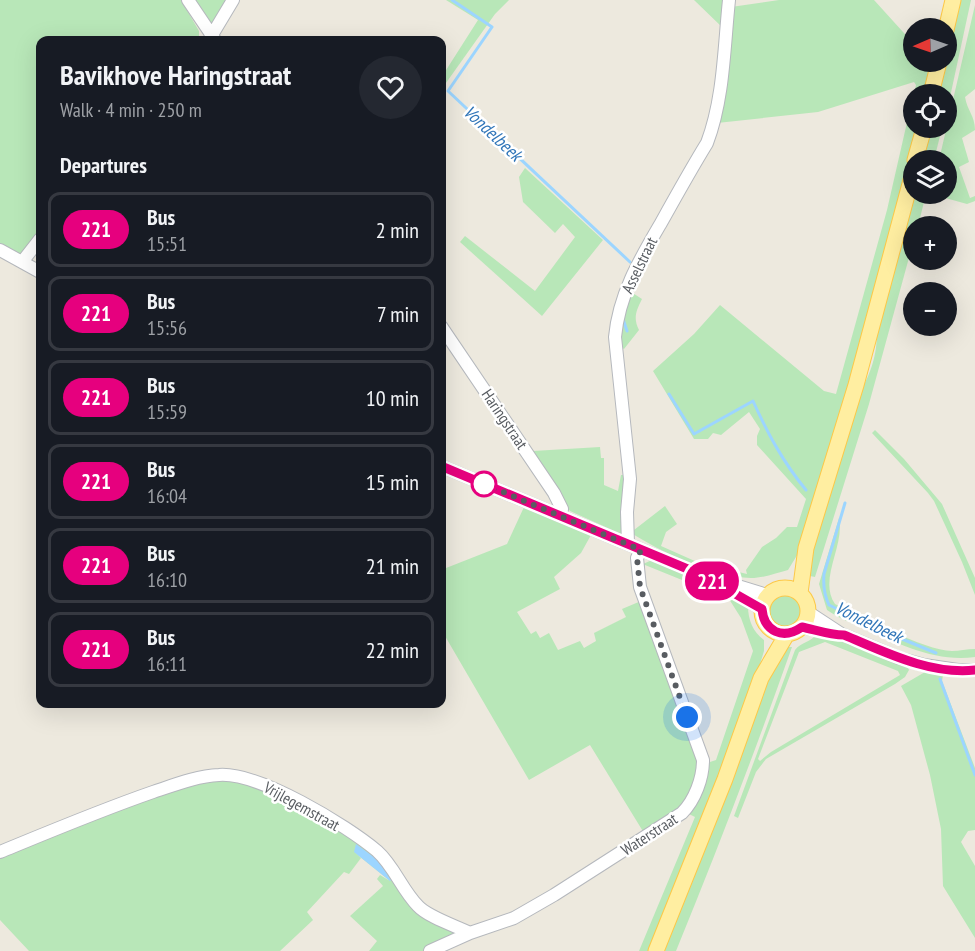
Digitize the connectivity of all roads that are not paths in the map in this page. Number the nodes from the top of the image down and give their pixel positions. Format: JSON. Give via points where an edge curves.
{"nodes":[{"id":1,"x":188,"y":0,"type":"edge"},
{"id":2,"x":233,"y":0,"type":"edge"},
{"id":3,"x":729,"y":0,"type":"edge"},
{"id":4,"x":953,"y":0,"type":"edge"},
{"id":5,"x":949,"y":18,"type":"edge"},
{"id":6,"x":210,"y":36,"type":"edge"},
{"id":7,"x":214,"y":36,"type":"edge"},
{"id":8,"x":905,"y":204,"type":"edge"},
{"id":9,"x":36,"y":244,"type":"edge"},
{"id":10,"x":0,"y":250,"type":"edge"},
{"id":11,"x":22,"y":262,"type":"junction"},
{"id":12,"x":36,"y":270,"type":"edge"},
{"id":13,"x":446,"y":333,"type":"edge"},
{"id":14,"x":446,"y":468,"type":"edge"},
{"id":15,"x":560,"y":515,"type":"junction"},
{"id":16,"x":628,"y":544,"type":"junction"},
{"id":17,"x":806,"y":548,"type":"junction"},
{"id":18,"x":641,"y":550,"type":"junction"},
{"id":19,"x":784,"y":587,"type":"junction"},
{"id":20,"x":800,"y":593,"type":"junction"},
{"id":21,"x":764,"y":602,"type":"junction"},
{"id":22,"x":808,"y":612,"type":"junction"},
{"id":23,"x":766,"y":625,"type":"junction"},
{"id":24,"x":802,"y":627,"type":"junction"},
{"id":25,"x":786,"y":634,"type":"junction"},
{"id":26,"x":844,"y":635,"type":"junction"},
{"id":27,"x":975,"y":670,"type":"edge"},
{"id":28,"x":761,"y":678,"type":"junction"},
{"id":29,"x":0,"y":852,"type":"edge"},
{"id":30,"x":470,"y":933,"type":"junction"},
{"id":31,"x":430,"y":951,"type":"edge"},
{"id":32,"x":656,"y":951,"type":"edge"}],
"edges":[{"from":1,"to":6,"type":"street"},
{"from":2,"to":7,"type":"street"},
{"from":3,"to":16,"type":"street","name":"Asselstraat","via":[[718,106],[707,143],[640,259],[617,315],[615,337],[630,479]]},
{"from":4,"to":5,"type":"main road"},
{"from":8,"to":17,"type":"main road","via":[[856,385]]},
{"from":9,"to":11,"type":"street"},
{"from":10,"to":11,"type":"street"},
{"from":11,"to":12,"type":"street"},
{"from":13,"to":15,"type":"street","name":"Haringstraat","via":[[554,493],[562,509]]},
{"from":14,"to":15,"type":"street"},
{"from":15,"to":16,"type":"street"},
{"from":16,"to":18,"type":"street"},
{"from":17,"to":19,"type":"main road"},
{"from":17,"to":20,"type":"main road"},
{"from":18,"to":21,"type":"street"},
{"from":18,"to":30,"type":"street","name":"Waterstraat","via":[[637,558],[640,587],[703,760],[703,771],[690,805],[554,895],[514,918]]},
{"from":19,"to":20,"type":"main road"},
{"from":19,"to":21,"type":"main road","via":[[775,589]]},
{"from":20,"to":22,"type":"main road"},
{"from":21,"to":23,"type":"main road"},
{"from":22,"to":24,"type":"main road"},
{"from":22,"to":26,"type":"street"},
{"from":23,"to":25,"type":"main road"},
{"from":23,"to":28,"type":"main road","via":[[768,639]]},
{"from":24,"to":25,"type":"main road"},
{"from":24,"to":26,"type":"street"},
{"from":25,"to":28,"type":"main road"},
{"from":26,"to":27,"type":"street","via":[[924,665]]},
{"from":28,"to":32,"type":"main road"},
{"from":29,"to":30,"type":"street","name":"Vrijlegemstraat","via":[[172,786],[220,775],[241,777],[288,795],[341,827],[376,851],[420,909]]},
{"from":30,"to":31,"type":"street","name":"Waterstraat"}]}
